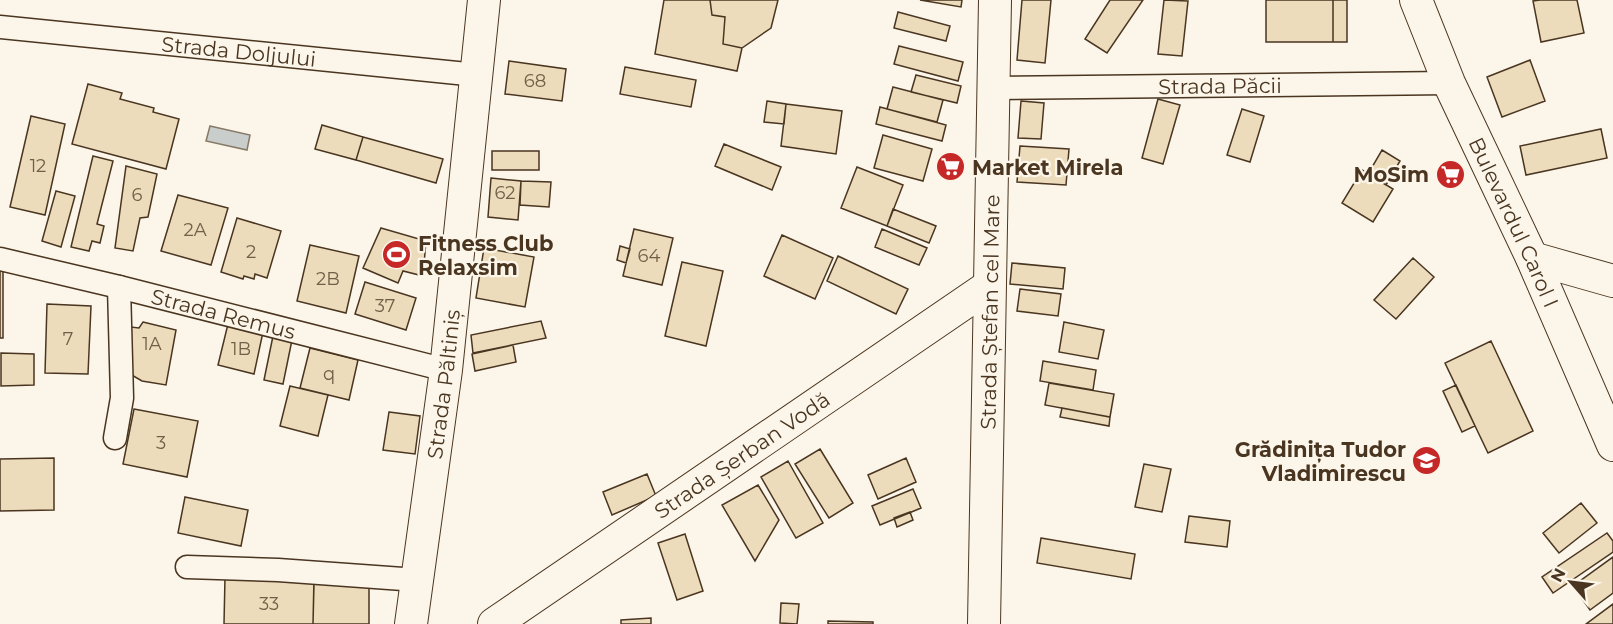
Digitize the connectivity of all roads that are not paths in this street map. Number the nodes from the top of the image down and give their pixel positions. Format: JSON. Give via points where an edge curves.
{"nodes":[{"id":1,"x":484,"y":0,"type":"edge"},
{"id":2,"x":995,"y":0,"type":"edge"},
{"id":3,"x":1416,"y":0,"type":"edge"},
{"id":4,"x":0,"y":27,"type":"edge"},
{"id":5,"x":477,"y":75,"type":"junction"},
{"id":6,"x":1449,"y":83,"type":"junction"},
{"id":7,"x":992,"y":88,"type":"junction"},
{"id":8,"x":1532,"y":258,"type":"junction"},
{"id":9,"x":0,"y":259,"type":"edge"},
{"id":10,"x":1613,"y":281,"type":"edge"},
{"id":11,"x":119,"y":286,"type":"junction"},
{"id":12,"x":989,"y":286,"type":"junction"},
{"id":13,"x":446,"y":370,"type":"junction"},
{"id":14,"x":115,"y":438,"type":"dead end"},
{"id":15,"x":1613,"y":445,"type":"edge"},
{"id":16,"x":187,"y":567,"type":"dead end"},
{"id":17,"x":417,"y":580,"type":"junction"},
{"id":18,"x":411,"y":624,"type":"edge"},
{"id":19,"x":494,"y":624,"type":"edge"},
{"id":20,"x":984,"y":624,"type":"edge"}],
"edges":[{"from":1,"to":5,"type":"street","name":"Strada Păltiniș"},
{"from":2,"to":7,"type":"street","name":"Strada Ștefan cel Mare"},
{"from":3,"to":6,"type":"street","name":"Bulevardul Carol I"},
{"from":4,"to":5,"type":"street","name":"Strada Doljului"},
{"from":5,"to":13,"type":"street","name":"Strada Păltiniș"},
{"from":6,"to":7,"type":"street","name":"Strada Păcii"},
{"from":6,"to":8,"type":"street","name":"Bulevardul Carol I"},
{"from":7,"to":12,"type":"street","name":"Strada Ștefan cel Mare"},
{"from":8,"to":10,"type":"street"},
{"from":8,"to":15,"type":"street","name":"Bulevardul Carol I"},
{"from":9,"to":11,"type":"street","name":"Strada Remus"},
{"from":11,"to":13,"type":"street","name":"Strada Remus"},
{"from":11,"to":14,"type":"street","via":[[122,398]]},
{"from":12,"to":19,"type":"street","name":"Strada Șerban Vodă"},
{"from":12,"to":20,"type":"street","name":"Strada Ștefan cel Mare"},
{"from":13,"to":17,"type":"street","name":"Strada Păltiniș"},
{"from":16,"to":17,"type":"street"},
{"from":17,"to":18,"type":"street","name":"Strada Păltiniș"}]}
